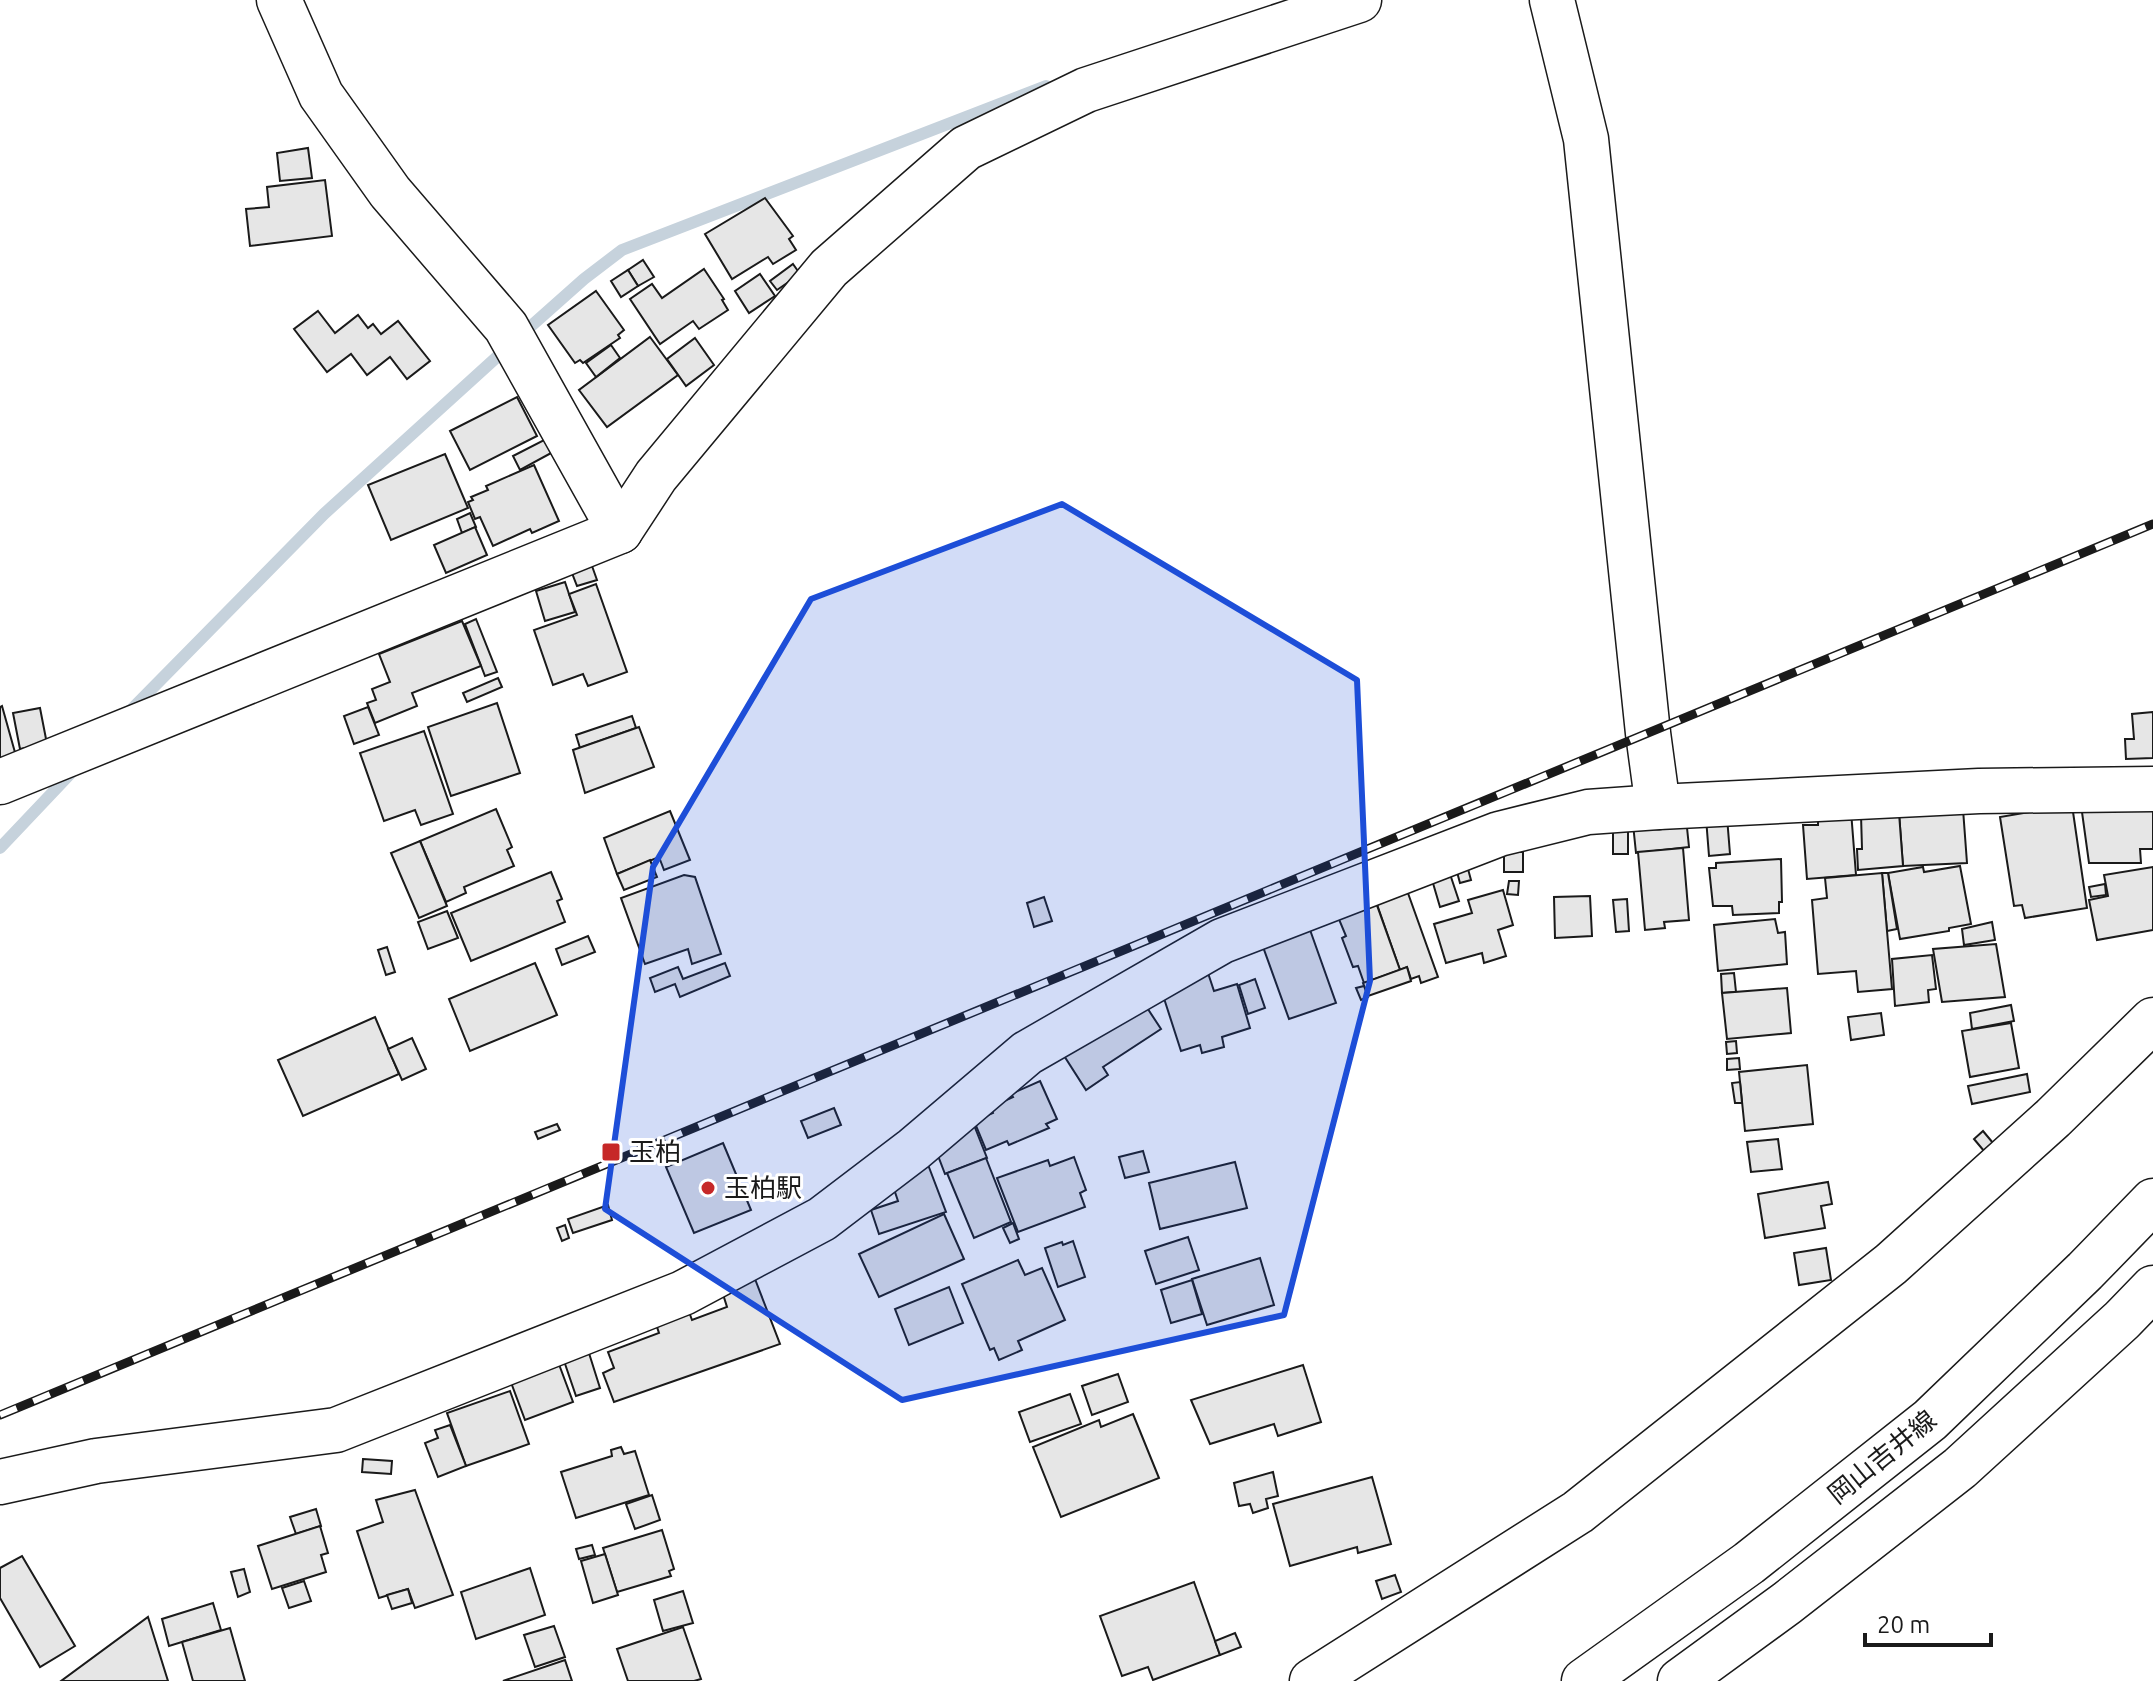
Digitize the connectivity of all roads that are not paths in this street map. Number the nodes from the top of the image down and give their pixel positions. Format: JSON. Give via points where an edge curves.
{"nodes":[{"id":1,"x":279,"y":0,"type":"edge"},
{"id":2,"x":1359,"y":0,"type":"edge"},
{"id":3,"x":1552,"y":0,"type":"edge"},
{"id":4,"x":620,"y":531,"type":"junction"},
{"id":5,"x":0,"y":782,"type":"edge"},
{"id":6,"x":2153,"y":789,"type":"edge"},
{"id":7,"x":1658,"y":807,"type":"junction"},
{"id":8,"x":2153,"y":1020,"type":"edge"},
{"id":9,"x":2153,"y":1201,"type":"edge"},
{"id":10,"x":2153,"y":1288,"type":"edge"},
{"id":11,"x":0,"y":1482,"type":"edge"},
{"id":12,"x":1312,"y":1681,"type":"edge"},
{"id":13,"x":1584,"y":1681,"type":"edge"},
{"id":14,"x":1680,"y":1681,"type":"edge"}],
"edges":[{"from":1,"to":4,"type":"street","via":[[321,95],[390,192],[506,327]]},
{"from":2,"to":4,"type":"street","via":[[1086,90],[966,148],[829,268],[656,476]]},
{"from":3,"to":7,"type":"street","via":[[1586,139]]},
{"from":4,"to":5,"type":"street"},
{"from":6,"to":7,"type":"street","via":[[1979,791]]},
{"from":7,"to":11,"type":"street","via":[[1588,812],[1499,834],[1222,941],[1027,1053],[822,1219],[683,1293],[336,1430],[96,1461]]},
{"from":8,"to":12,"type":"street","via":[[1891,1264],[1578,1512]]},
{"from":9,"to":13,"type":"street","name":"岡山吉井線","via":[[1930,1420],[1749,1563]]},
{"from":10,"to":14,"type":"street","via":[[1960,1468]]}]}
